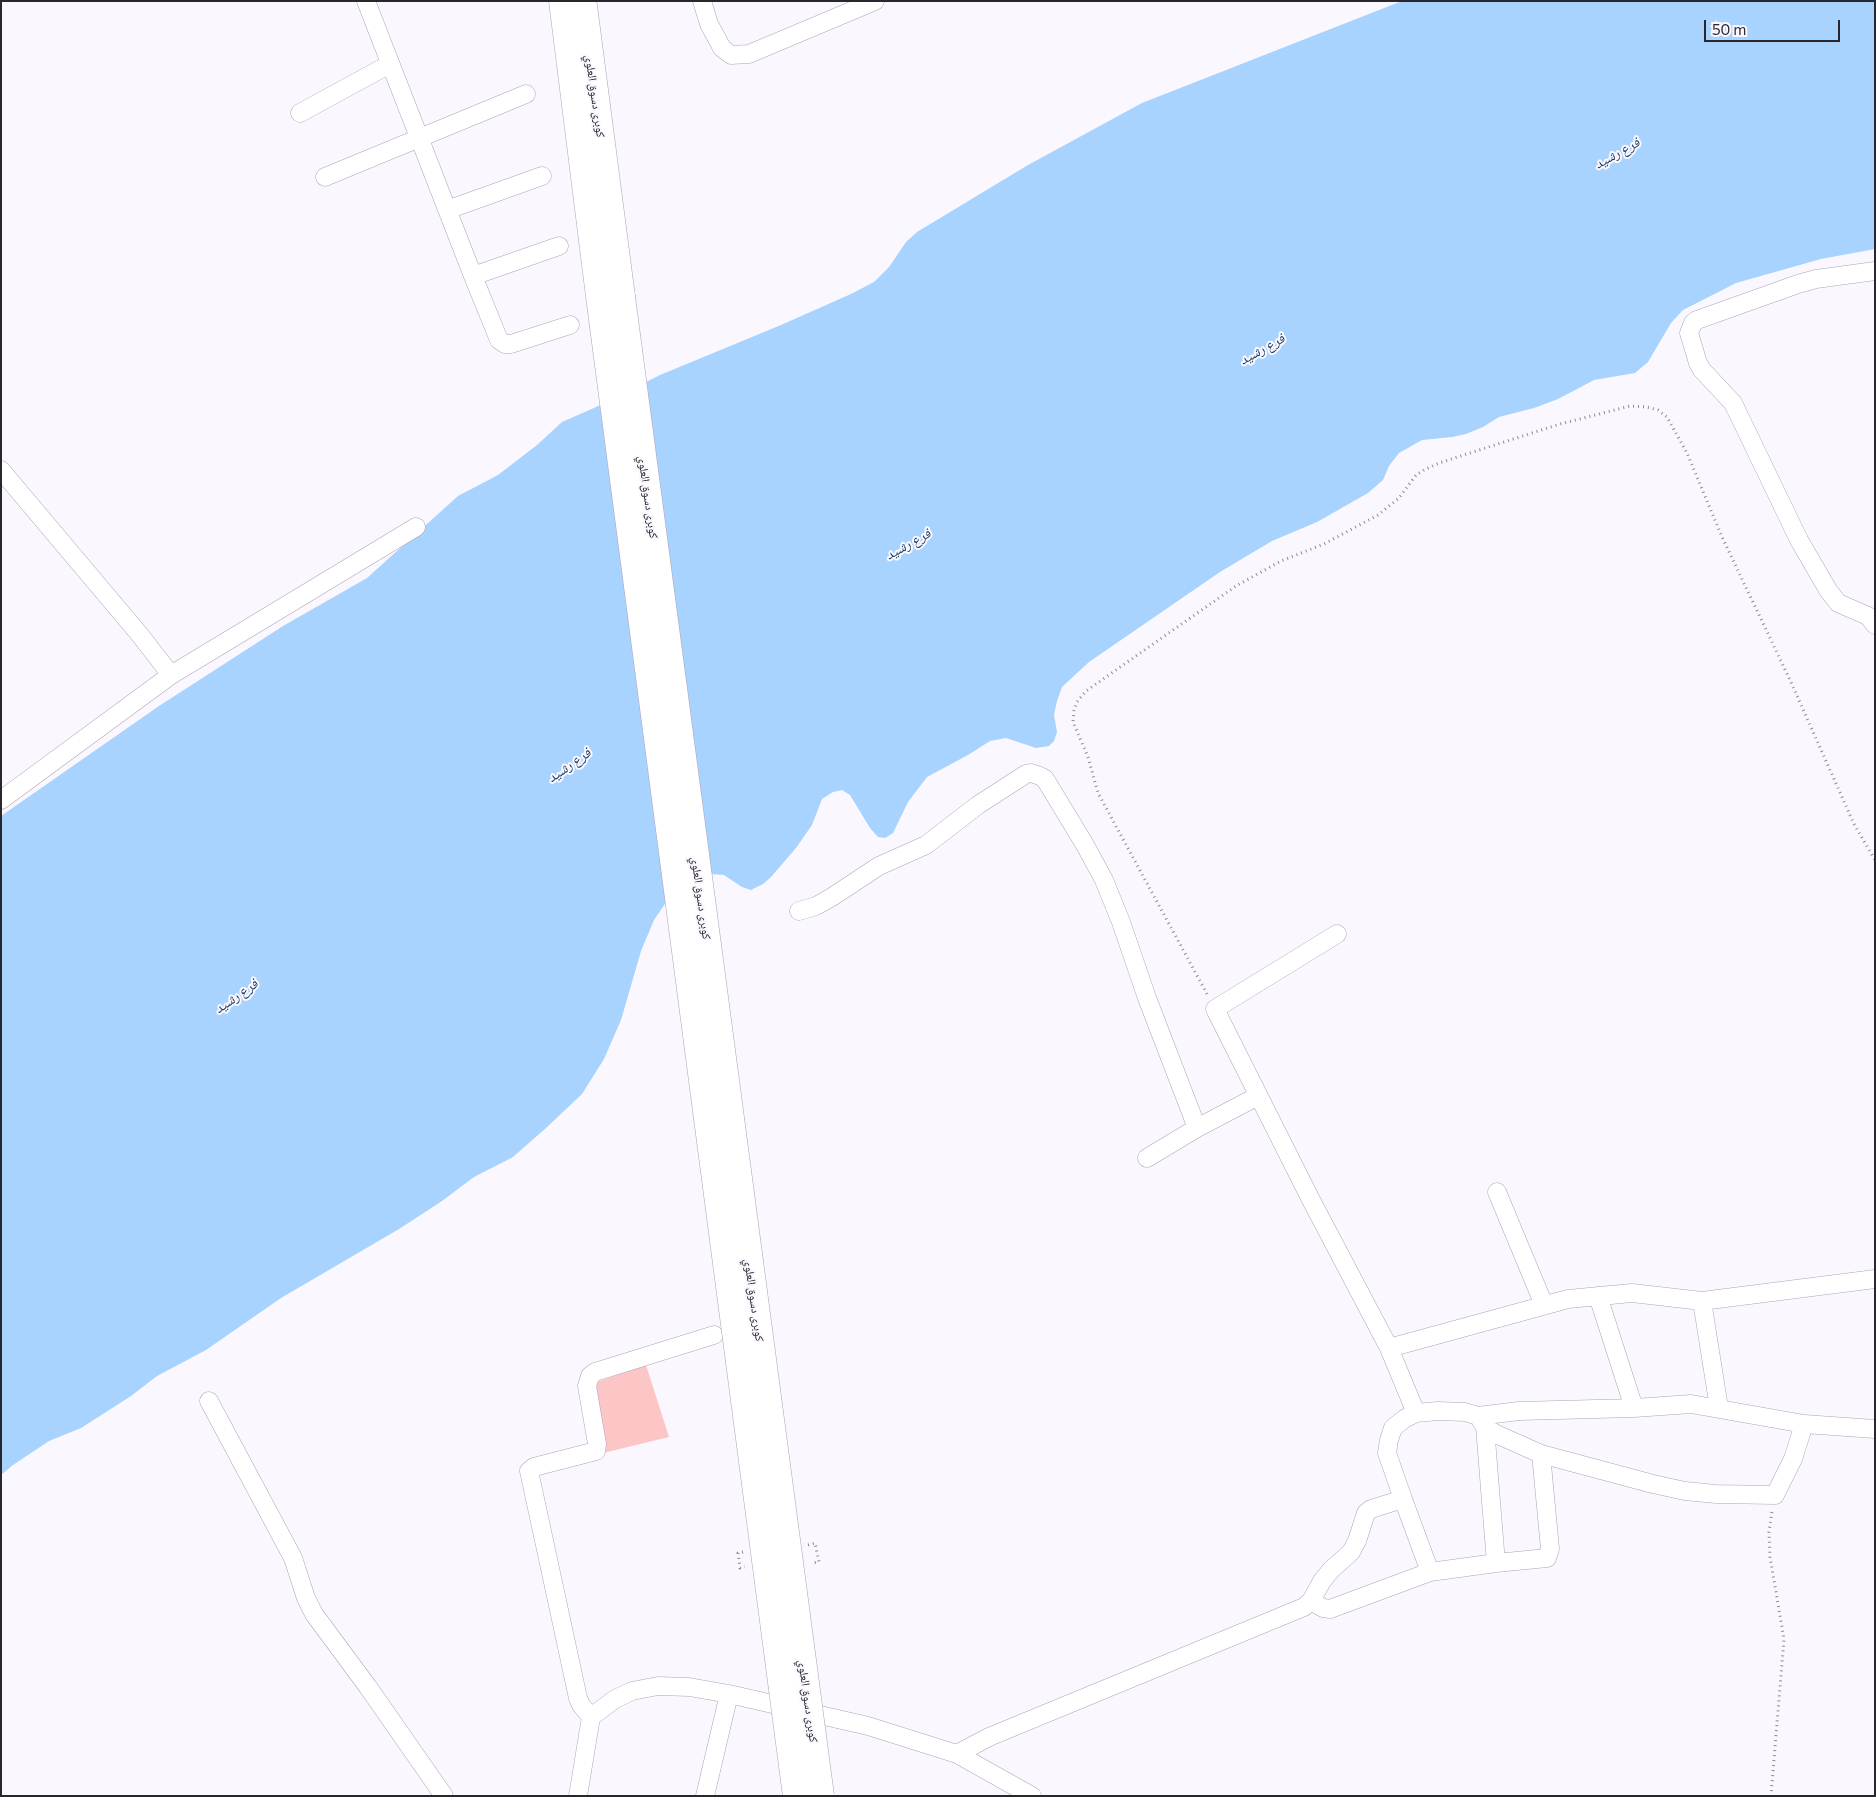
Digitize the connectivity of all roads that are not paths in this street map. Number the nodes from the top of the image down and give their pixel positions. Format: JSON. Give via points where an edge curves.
{"nodes":[{"id":1,"x":366,"y":1,"type":"edge"},
{"id":2,"x":563,"y":1,"type":"edge"},
{"id":3,"x":582,"y":1,"type":"edge"},
{"id":4,"x":702,"y":1,"type":"edge"},
{"id":5,"x":875,"y":1,"type":"edge"},
{"id":6,"x":390,"y":64,"type":"junction"},
{"id":7,"x":526,"y":94,"type":"dead end"},
{"id":8,"x":300,"y":112,"type":"dead end"},
{"id":9,"x":420,"y":140,"type":"junction"},
{"id":10,"x":542,"y":176,"type":"dead end"},
{"id":11,"x":325,"y":177,"type":"dead end"},
{"id":12,"x":447,"y":210,"type":"junction"},
{"id":13,"x":558,"y":246,"type":"dead end"},
{"id":14,"x":1875,"y":271,"type":"edge"},
{"id":15,"x":473,"y":276,"type":"junction"},
{"id":16,"x":611,"y":301,"type":"junction"},
{"id":17,"x":570,"y":325,"type":"dead end"},
{"id":18,"x":1,"y":470,"type":"edge"},
{"id":19,"x":416,"y":527,"type":"dead end"},
{"id":20,"x":1875,"y":625,"type":"edge"},
{"id":21,"x":171,"y":674,"type":"junction"},
{"id":22,"x":1,"y":800,"type":"edge"},
{"id":23,"x":799,"y":912,"type":"dead end"},
{"id":24,"x":1337,"y":934,"type":"dead end"},
{"id":25,"x":1258,"y":1096,"type":"junction"},
{"id":26,"x":1197,"y":1128,"type":"junction"},
{"id":27,"x":1147,"y":1158,"type":"dead end"},
{"id":28,"x":1498,"y":1192,"type":"dead end"},
{"id":29,"x":1875,"y":1279,"type":"edge"},
{"id":30,"x":1598,"y":1296,"type":"junction"},
{"id":31,"x":1702,"y":1300,"type":"junction"},
{"id":32,"x":1544,"y":1305,"type":"junction"},
{"id":33,"x":714,"y":1336,"type":"dead end"},
{"id":34,"x":1389,"y":1348,"type":"junction"},
{"id":35,"x":209,"y":1401,"type":"dead end"},
{"id":36,"x":1634,"y":1408,"type":"junction"},
{"id":37,"x":1719,"y":1408,"type":"junction"},
{"id":38,"x":1416,"y":1413,"type":"junction"},
{"id":39,"x":1482,"y":1421,"type":"junction"},
{"id":40,"x":1804,"y":1424,"type":"junction"},
{"id":41,"x":1875,"y":1429,"type":"edge"},
{"id":42,"x":1541,"y":1454,"type":"junction"},
{"id":43,"x":1403,"y":1499,"type":"junction"},
{"id":44,"x":1496,"y":1563,"type":"junction"},
{"id":45,"x":1430,"y":1572,"type":"junction"},
{"id":46,"x":1311,"y":1601,"type":"junction"},
{"id":47,"x":729,"y":1694,"type":"junction"},
{"id":48,"x":591,"y":1717,"type":"junction"},
{"id":49,"x":957,"y":1754,"type":"junction"},
{"id":50,"x":444,"y":1796,"type":"edge"},
{"id":51,"x":578,"y":1796,"type":"edge"},
{"id":52,"x":705,"y":1796,"type":"edge"},
{"id":53,"x":797,"y":1796,"type":"edge"},
{"id":54,"x":820,"y":1796,"type":"edge"},
{"id":55,"x":1032,"y":1796,"type":"edge"}],
"edges":[{"from":1,"to":6,"type":"street"},
{"from":2,"to":16,"type":"highway","name":"كوبرى دسوق العلوي"},
{"from":3,"to":16,"type":"highway","name":"كوبرى دسوق العلوي"},
{"from":4,"to":5,"type":"street","via":[[709,24],[722,48],[731,54],[750,54]]},
{"from":6,"to":8,"type":"street"},
{"from":6,"to":9,"type":"street"},
{"from":7,"to":9,"type":"street"},
{"from":9,"to":11,"type":"street"},
{"from":9,"to":12,"type":"street"},
{"from":10,"to":12,"type":"street"},
{"from":12,"to":15,"type":"street"},
{"from":13,"to":15,"type":"street"},
{"from":14,"to":20,"type":"street","via":[[1798,284],[1697,320],[1689,333],[1698,363],[1733,403],[1799,540],[1828,590],[1838,603],[1868,616]]},
{"from":15,"to":17,"type":"street","via":[[499,340],[505,344]]},
{"from":16,"to":53,"type":"highway","name":"كوبرى دسوق العلوي","bridge":true},
{"from":16,"to":54,"type":"highway","name":"كوبرى دسوق العلوي","bridge":true},
{"from":18,"to":21,"type":"street"},
{"from":19,"to":21,"type":"street"},
{"from":21,"to":22,"type":"street"},
{"from":23,"to":26,"type":"street","via":[[832,897],[879,866],[926,845],[978,805],[1026,774],[1045,778],[1104,880]]},
{"from":24,"to":25,"type":"street","via":[[1214,1009]]},
{"from":25,"to":26,"type":"street"},
{"from":25,"to":34,"type":"street"},
{"from":26,"to":27,"type":"street"},
{"from":28,"to":32,"type":"street"},
{"from":29,"to":31,"type":"street"},
{"from":30,"to":31,"type":"street","via":[[1632,1293]]},
{"from":30,"to":32,"type":"street"},
{"from":30,"to":36,"type":"street"},
{"from":31,"to":37,"type":"street"},
{"from":32,"to":34,"type":"street"},
{"from":33,"to":48,"type":"street","via":[[595,1372],[587,1386],[596,1451],[529,1471],[578,1698]]},
{"from":34,"to":38,"type":"street"},
{"from":35,"to":50,"type":"street","via":[[292,1558],[314,1614]]},
{"from":36,"to":37,"type":"street","via":[[1691,1404]]},
{"from":36,"to":39,"type":"street","via":[[1520,1411]]},
{"from":37,"to":40,"type":"street"},
{"from":38,"to":39,"type":"street","via":[[1465,1412]]},
{"from":38,"to":43,"type":"street","via":[[1393,1428],[1389,1440],[1388,1453]]},
{"from":39,"to":42,"type":"street","via":[[1510,1441]]},
{"from":39,"to":44,"type":"street"},
{"from":40,"to":41,"type":"street"},
{"from":40,"to":42,"type":"street","via":[[1793,1459],[1775,1495],[1685,1491]]},
{"from":42,"to":44,"type":"street","via":[[1548,1556]]},
{"from":43,"to":45,"type":"street"},
{"from":43,"to":46,"type":"street","via":[[1366,1513],[1351,1552],[1322,1581]]},
{"from":44,"to":45,"type":"street"},
{"from":45,"to":46,"type":"street","via":[[1330,1608]]},
{"from":46,"to":49,"type":"street","via":[[1304,1607],[989,1737]]},
{"from":47,"to":48,"type":"street","via":[[658,1686],[615,1698]]},
{"from":47,"to":49,"type":"street","via":[[868,1726]]},
{"from":47,"to":52,"type":"street"},
{"from":48,"to":51,"type":"street"},
{"from":49,"to":55,"type":"street"}]}
